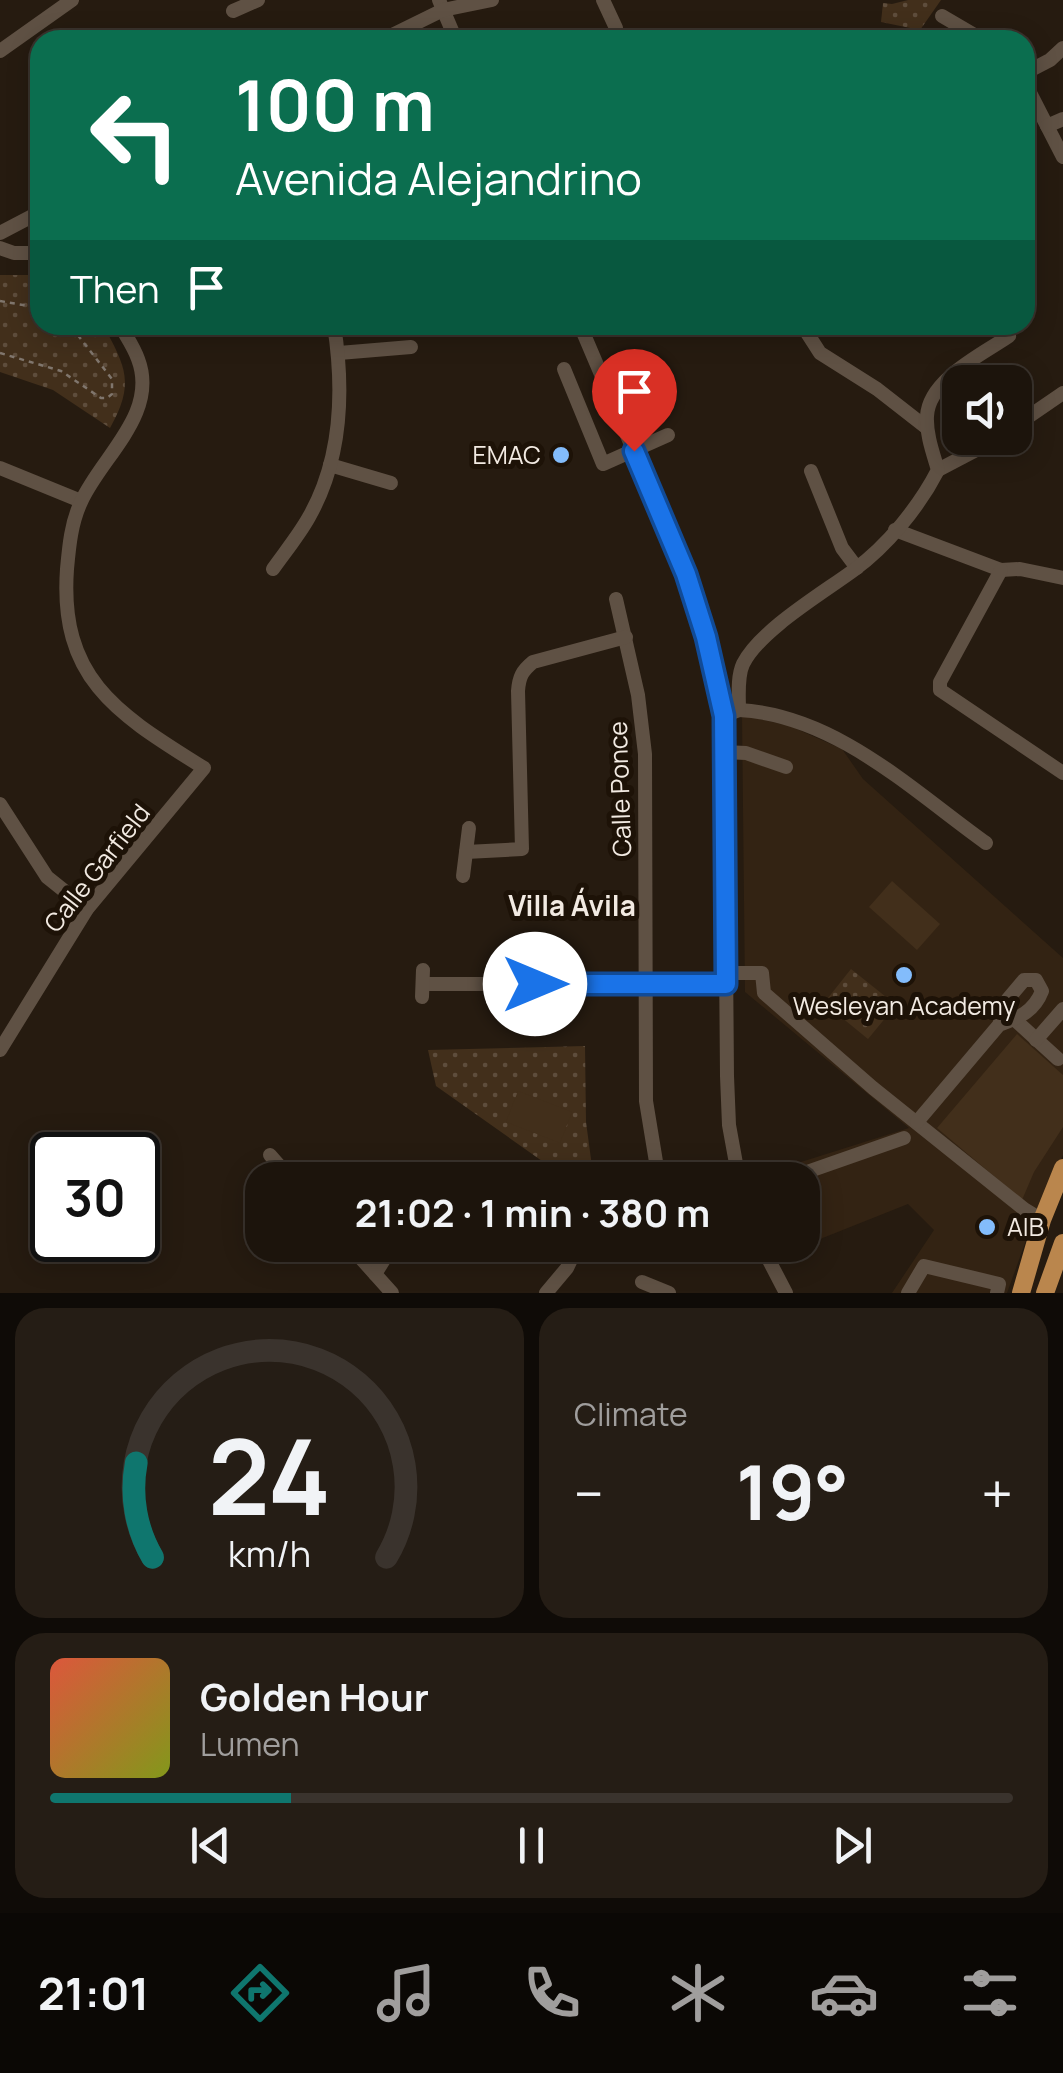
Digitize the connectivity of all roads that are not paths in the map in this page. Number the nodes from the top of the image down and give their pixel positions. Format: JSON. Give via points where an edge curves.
{"nodes":[{"id":1,"x":72,"y":0,"type":"edge"},
{"id":2,"x":258,"y":0,"type":"edge"},
{"id":3,"x":492,"y":0,"type":"edge"},
{"id":4,"x":604,"y":0,"type":"edge"},
{"id":5,"x":441,"y":5,"type":"edge"},
{"id":6,"x":233,"y":12,"type":"dead end"},
{"id":7,"x":942,"y":16,"type":"dead end"},
{"id":8,"x":616,"y":28,"type":"dead end"},
{"id":9,"x":399,"y":30,"type":"edge"},
{"id":10,"x":452,"y":30,"type":"edge"},
{"id":11,"x":966,"y":30,"type":"edge"},
{"id":12,"x":1063,"y":48,"type":"edge"},
{"id":13,"x":0,"y":51,"type":"edge"},
{"id":14,"x":1035,"y":68,"type":"edge"},
{"id":15,"x":1035,"y":103,"type":"edge"},
{"id":16,"x":1063,"y":119,"type":"edge"},
{"id":17,"x":1047,"y":126,"type":"junction"},
{"id":18,"x":1063,"y":156,"type":"edge"},
{"id":19,"x":30,"y":217,"type":"edge"},
{"id":20,"x":0,"y":233,"type":"edge"},
{"id":21,"x":0,"y":248,"type":"edge"},
{"id":22,"x":30,"y":253,"type":"edge"},
{"id":23,"x":125,"y":335,"type":"edge"},
{"id":24,"x":336,"y":335,"type":"edge"},
{"id":25,"x":584,"y":335,"type":"edge"},
{"id":26,"x":808,"y":335,"type":"edge"},
{"id":27,"x":1009,"y":335,"type":"edge"},
{"id":28,"x":412,"y":347,"type":"dead end"},
{"id":29,"x":339,"y":353,"type":"junction"},
{"id":30,"x":564,"y":369,"type":"dead end"},
{"id":31,"x":1063,"y":392,"type":"edge"},
{"id":32,"x":1032,"y":414,"type":"edge"},
{"id":33,"x":927,"y":428,"type":"junction"},
{"id":34,"x":668,"y":435,"type":"dead end"},
{"id":35,"x":634,"y":451,"type":"junction"},
{"id":36,"x":966,"y":455,"type":"edge"},
{"id":37,"x":330,"y":464,"type":"junction"},
{"id":38,"x":0,"y":468,"type":"edge"},
{"id":39,"x":938,"y":470,"type":"junction"},
{"id":40,"x":811,"y":472,"type":"dead end"},
{"id":41,"x":391,"y":483,"type":"dead end"},
{"id":42,"x":81,"y":501,"type":"junction"},
{"id":43,"x":895,"y":530,"type":"junction"},
{"id":44,"x":857,"y":568,"type":"junction"},
{"id":45,"x":273,"y":569,"type":"dead end"},
{"id":46,"x":1001,"y":570,"type":"junction"},
{"id":47,"x":1063,"y":578,"type":"edge"},
{"id":48,"x":616,"y":599,"type":"dead end"},
{"id":49,"x":626,"y":637,"type":"junction"},
{"id":50,"x":739,"y":710,"type":"junction"},
{"id":51,"x":724,"y":716,"type":"junction"},
{"id":52,"x":724,"y":752,"type":"junction"},
{"id":53,"x":786,"y":767,"type":"dead end"},
{"id":54,"x":1063,"y":773,"type":"edge"},
{"id":55,"x":0,"y":804,"type":"edge"},
{"id":56,"x":469,"y":828,"type":"dead end"},
{"id":57,"x":986,"y":843,"type":"dead end"},
{"id":58,"x":466,"y":852,"type":"junction"},
{"id":59,"x":463,"y":876,"type":"dead end"},
{"id":60,"x":88,"y":909,"type":"junction"},
{"id":61,"x":726,"y":978,"type":"junction"},
{"id":62,"x":423,"y":984,"type":"dead end"},
{"id":63,"x":646,"y":984,"type":"junction"},
{"id":64,"x":1063,"y":1009,"type":"edge"},
{"id":65,"x":1014,"y":1019,"type":"junction"},
{"id":66,"x":999,"y":1025,"type":"junction"},
{"id":67,"x":3,"y":1040,"type":"edge"},
{"id":68,"x":1036,"y":1040,"type":"junction"},
{"id":69,"x":1058,"y":1059,"type":"dead end"},
{"id":70,"x":917,"y":1122,"type":"junction"},
{"id":71,"x":904,"y":1138,"type":"dead end"},
{"id":72,"x":270,"y":1155,"type":"dead end"},
{"id":73,"x":276,"y":1162,"type":"edge"},
{"id":74,"x":656,"y":1162,"type":"edge"},
{"id":75,"x":736,"y":1162,"type":"edge"},
{"id":76,"x":820,"y":1167,"type":"edge"},
{"id":77,"x":1063,"y":1168,"type":"edge"},
{"id":78,"x":1042,"y":1220,"type":"junction"},
{"id":79,"x":1063,"y":1242,"type":"edge"},
{"id":80,"x":364,"y":1262,"type":"edge"},
{"id":81,"x":382,"y":1262,"type":"edge"},
{"id":82,"x":570,"y":1262,"type":"edge"},
{"id":83,"x":770,"y":1262,"type":"edge"},
{"id":84,"x":375,"y":1274,"type":"junction"},
{"id":85,"x":642,"y":1282,"type":"dead end"},
{"id":86,"x":392,"y":1293,"type":"edge"},
{"id":87,"x":546,"y":1293,"type":"edge"},
{"id":88,"x":669,"y":1293,"type":"edge"},
{"id":89,"x":786,"y":1293,"type":"edge"},
{"id":90,"x":908,"y":1293,"type":"edge"},
{"id":91,"x":997,"y":1293,"type":"edge"},
{"id":92,"x":1021,"y":1293,"type":"edge"},
{"id":93,"x":1045,"y":1293,"type":"edge"}],
"edges":[{"from":1,"to":13,"type":"street"},
{"from":2,"to":6,"type":"street"},
{"from":3,"to":5,"type":"street"},
{"from":4,"to":8,"type":"street"},
{"from":5,"to":9,"type":"street"},
{"from":5,"to":10,"type":"street"},
{"from":7,"to":11,"type":"street"},
{"from":12,"to":14,"type":"street"},
{"from":15,"to":17,"type":"street"},
{"from":16,"to":17,"type":"street"},
{"from":17,"to":18,"type":"street"},
{"from":19,"to":20,"type":"street"},
{"from":21,"to":22,"type":"street"},
{"from":23,"to":42,"type":"street","via":[[139,361],[138,410]]},
{"from":24,"to":29,"type":"street"},
{"from":25,"to":35,"type":"street"},
{"from":26,"to":33,"type":"street","via":[[820,353]]},
{"from":27,"to":33,"type":"street","via":[[932,398]]},
{"from":28,"to":29,"type":"street"},
{"from":29,"to":37,"type":"street","via":[[341,402]]},
{"from":30,"to":35,"type":"street","via":[[604,464]]},
{"from":31,"to":32,"type":"street"},
{"from":33,"to":39,"type":"street"},
{"from":34,"to":35,"type":"street"},
{"from":35,"to":51,"type":"street","via":[[686,574]]},
{"from":36,"to":39,"type":"street"},
{"from":37,"to":41,"type":"street"},
{"from":37,"to":45,"type":"street","via":[[309,517]]},
{"from":38,"to":42,"type":"street"},
{"from":39,"to":43,"type":"street"},
{"from":40,"to":44,"type":"street"},
{"from":42,"to":60,"type":"street","name":"Calle Garfield","via":[[66,584],[84,666],[115,708],[204,768]]},
{"from":43,"to":44,"type":"street"},
{"from":43,"to":46,"type":"street"},
{"from":44,"to":50,"type":"street","via":[[750,655],[741,671]]},
{"from":46,"to":47,"type":"street"},
{"from":46,"to":54,"type":"street","via":[[940,690]]},
{"from":48,"to":49,"type":"street","name":"Calle Ponce"},
{"from":49,"to":58,"type":"street","via":[[524,669],[518,691],[522,849]]},
{"from":49,"to":63,"type":"street","name":"Calle Ponce","via":[[645,754]]},
{"from":50,"to":51,"type":"street"},
{"from":50,"to":57,"type":"street","via":[[822,731],[860,751]]},
{"from":51,"to":52,"type":"street"},
{"from":52,"to":53,"type":"street"},
{"from":52,"to":61,"type":"street"},
{"from":55,"to":60,"type":"street","via":[[47,877]]},
{"from":56,"to":58,"type":"street"},
{"from":58,"to":59,"type":"street"},
{"from":60,"to":67,"type":"street","name":"Calle Garfield"},
{"from":61,"to":63,"type":"street"},
{"from":61,"to":70,"type":"street","via":[[762,973],[768,999]]},
{"from":61,"to":75,"type":"street"},
{"from":62,"to":63,"type":"street"},
{"from":63,"to":74,"type":"street","name":"Calle Ponce","via":[[646,1101]]},
{"from":64,"to":68,"type":"street"},
{"from":65,"to":66,"type":"street"},
{"from":65,"to":66,"type":"street","via":[[1040,998],[1036,980],[1024,980],[1008,999]]},
{"from":65,"to":68,"type":"street"},
{"from":66,"to":70,"type":"street"},
{"from":68,"to":69,"type":"street"},
{"from":70,"to":78,"type":"street"},
{"from":71,"to":76,"type":"street"},
{"from":72,"to":73,"type":"street"},
{"from":77,"to":78,"type":"main road"},
{"from":78,"to":92,"type":"main road"},
{"from":79,"to":93,"type":"main road"},
{"from":80,"to":84,"type":"street"},
{"from":81,"to":84,"type":"street"},
{"from":82,"to":87,"type":"street"},
{"from":83,"to":89,"type":"street"},
{"from":84,"to":86,"type":"street"},
{"from":85,"to":88,"type":"street"},
{"from":90,"to":91,"type":"street","via":[[924,1266],[1000,1284]]}]}
